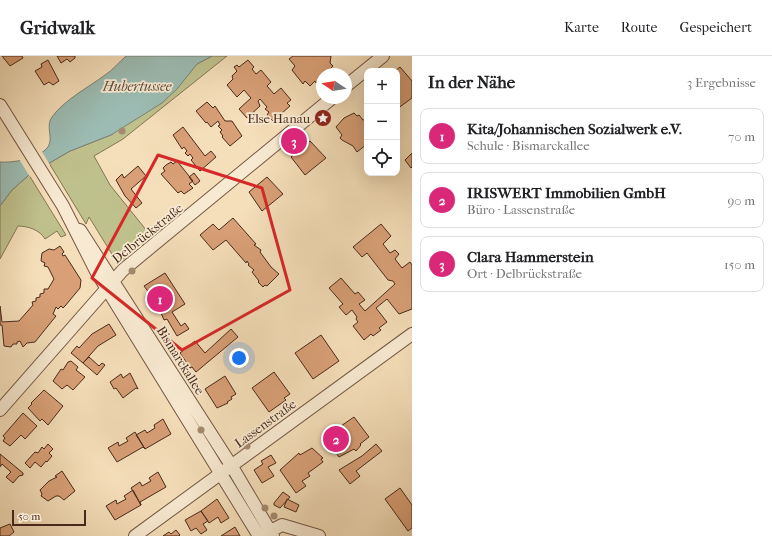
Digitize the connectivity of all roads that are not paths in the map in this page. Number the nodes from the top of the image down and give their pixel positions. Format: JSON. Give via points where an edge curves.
{"nodes":[{"id":1,"x":382,"y":56,"type":"edge"},
{"id":2,"x":352,"y":81,"type":"edge"},
{"id":3,"x":325,"y":104,"type":"edge"},
{"id":4,"x":0,"y":105,"type":"edge"},
{"id":5,"x":110,"y":284,"type":"junction"},
{"id":6,"x":412,"y":334,"type":"edge"},
{"id":7,"x":0,"y":410,"type":"edge"},
{"id":8,"x":231,"y":465,"type":"junction"},
{"id":9,"x":220,"y":473,"type":"junction"},
{"id":10,"x":266,"y":535,"type":"edge"},
{"id":11,"x":135,"y":536,"type":"edge"},
{"id":12,"x":319,"y":536,"type":"edge"}],
"edges":[{"from":1,"to":2,"type":"street"},
{"from":3,"to":5,"type":"street","name":"Delbrückstraße","via":[[123,270]]},
{"from":4,"to":5,"type":"street","name":"Bismarckallee","via":[[63,206],[79,240]]},
{"from":5,"to":7,"type":"street","name":"Delbrückstraße"},
{"from":5,"to":8,"type":"street","name":"Bismarckallee"},
{"from":5,"to":9,"type":"street","name":"Bismarckallee"},
{"from":6,"to":8,"type":"street","name":"Lassenstraße"},
{"from":8,"to":9,"type":"street","name":"Lassenstraße"},
{"from":8,"to":10,"type":"street","name":"Bismarckallee"},
{"from":9,"to":10,"type":"street","name":"Bismarckallee"},
{"from":9,"to":11,"type":"street","name":"Lassenstraße"},
{"from":10,"to":12,"type":"street","via":[[282,525]]}]}
